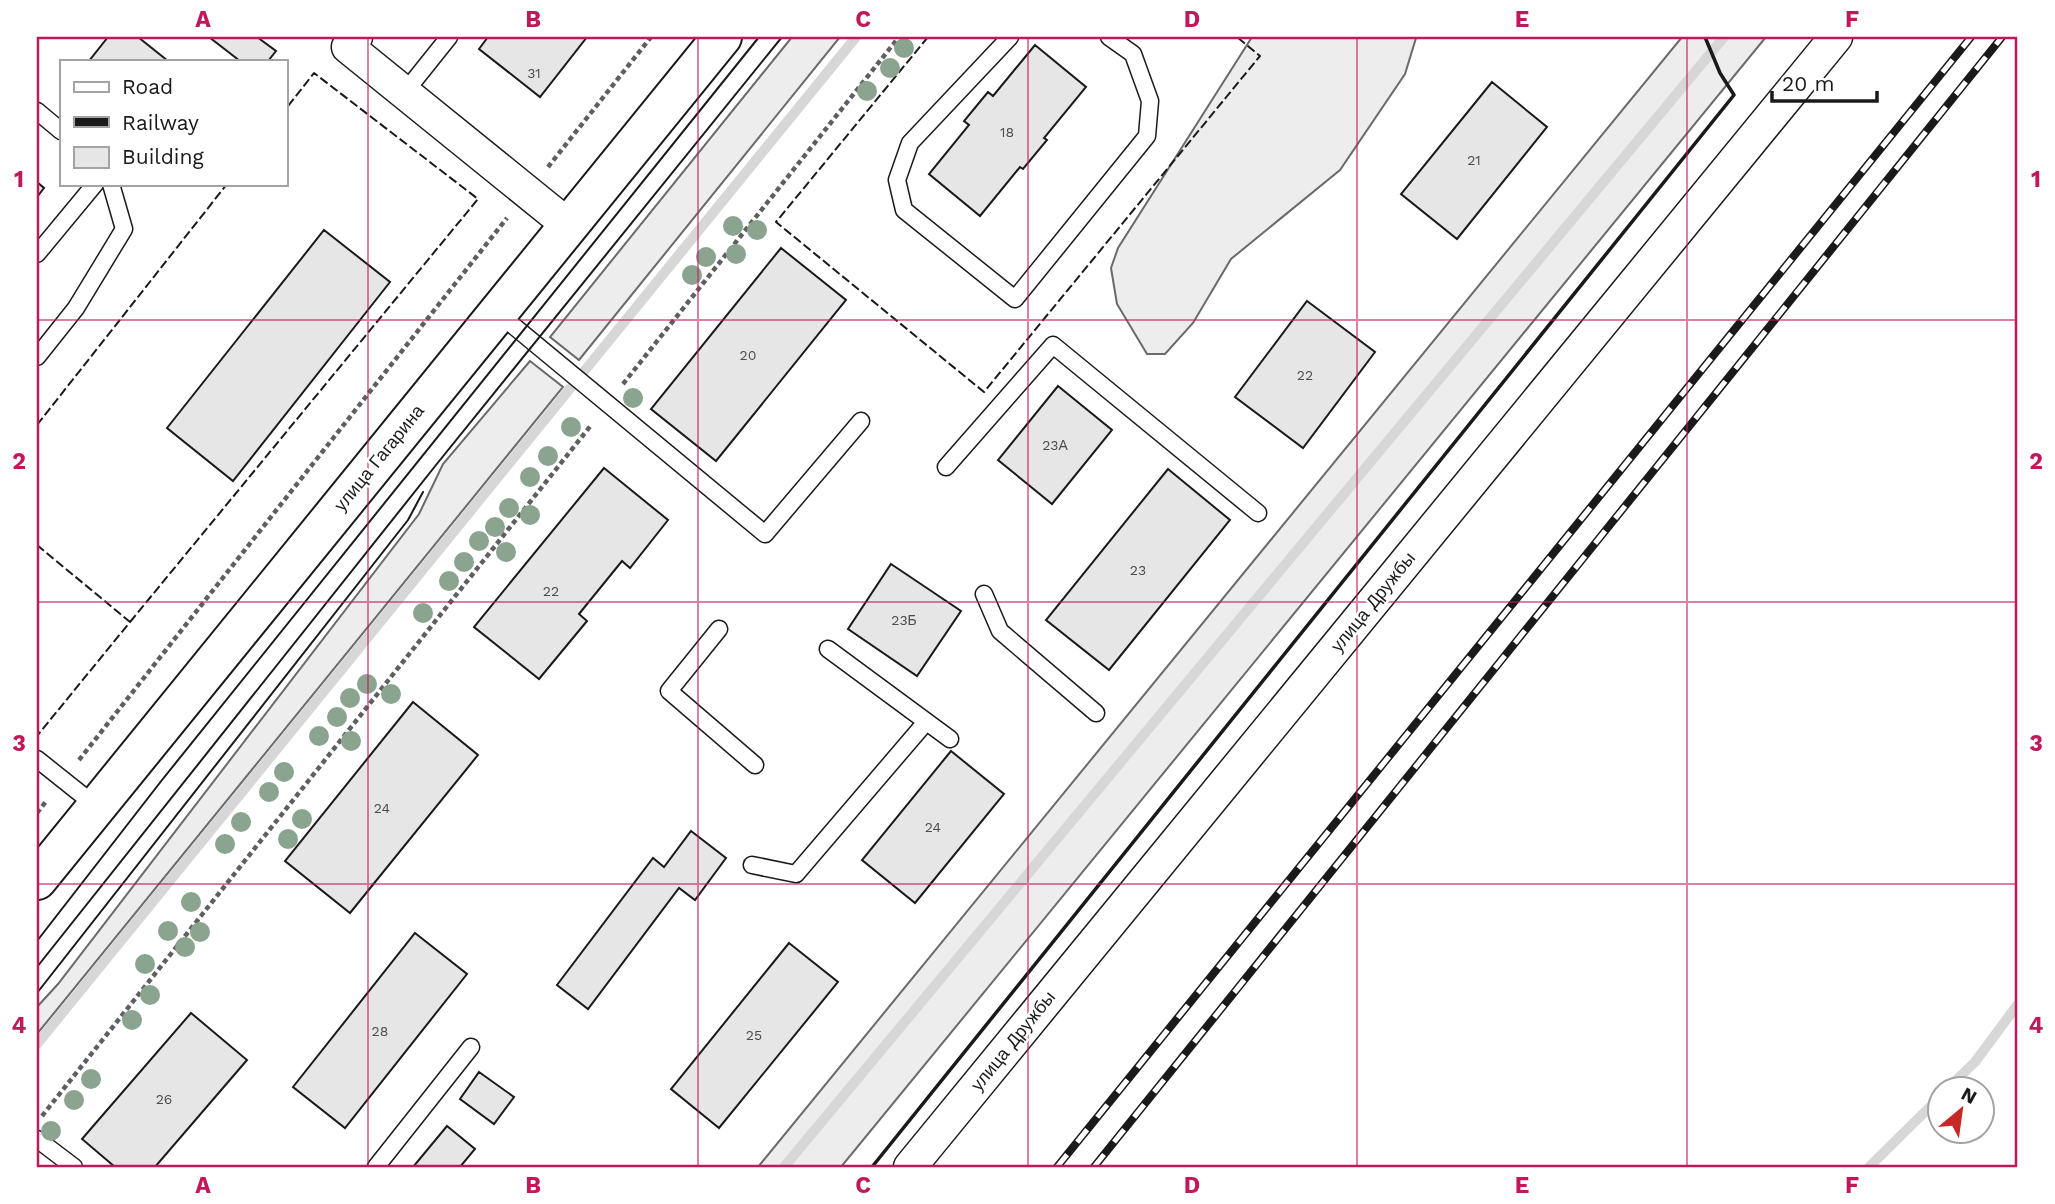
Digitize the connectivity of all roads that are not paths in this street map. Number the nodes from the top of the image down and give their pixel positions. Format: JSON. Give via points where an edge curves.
{"nodes":[{"id":1,"x":449,"y":37,"type":"edge"},
{"id":2,"x":722,"y":37,"type":"edge"},
{"id":3,"x":1010,"y":37,"type":"edge"},
{"id":4,"x":1108,"y":37,"type":"edge"},
{"id":5,"x":1836,"y":37,"type":"edge"},
{"id":6,"x":352,"y":42,"type":"edge"},
{"id":7,"x":405,"y":92,"type":"junction"},
{"id":8,"x":37,"y":111,"type":"edge"},
{"id":9,"x":60,"y":130,"type":"edge"},
{"id":10,"x":93,"y":186,"type":"edge"},
{"id":11,"x":112,"y":186,"type":"edge"},
{"id":12,"x":568,"y":225,"type":"junction"},
{"id":13,"x":37,"y":254,"type":"edge"},
{"id":14,"x":498,"y":312,"type":"junction"},
{"id":15,"x":37,"y":356,"type":"edge"},
{"id":16,"x":862,"y":421,"type":"dead end"},
{"id":17,"x":946,"y":467,"type":"dead end"},
{"id":18,"x":1258,"y":513,"type":"dead end"},
{"id":19,"x":984,"y":593,"type":"dead end"},
{"id":20,"x":719,"y":629,"type":"dead end"},
{"id":21,"x":828,"y":649,"type":"dead end"},
{"id":22,"x":1096,"y":713,"type":"dead end"},
{"id":23,"x":926,"y":722,"type":"junction"},
{"id":24,"x":950,"y":739,"type":"dead end"},
{"id":25,"x":37,"y":759,"type":"edge"},
{"id":26,"x":755,"y":765,"type":"dead end"},
{"id":27,"x":96,"y":806,"type":"junction"},
{"id":28,"x":751,"y":864,"type":"dead end"},
{"id":29,"x":37,"y":880,"type":"edge"},
{"id":30,"x":471,"y":1047,"type":"dead end"},
{"id":31,"x":37,"y":1139,"type":"edge"},
{"id":32,"x":74,"y":1167,"type":"edge"},
{"id":33,"x":376,"y":1167,"type":"edge"},
{"id":34,"x":909,"y":1167,"type":"edge"}],
"edges":[{"from":1,"to":7,"type":"lane"},
{"from":2,"to":12,"type":"main road","name":"улица Гагарина"},
{"from":3,"to":4,"type":"lane","via":[[910,143],[897,180],[904,210],[1015,299],[1147,136],[1150,100],[1133,54]]},
{"from":5,"to":34,"type":"street","name":"улица Дружбы"},
{"from":6,"to":7,"type":"street"},
{"from":7,"to":12,"type":"street"},
{"from":8,"to":9,"type":"lane"},
{"from":10,"to":13,"type":"lane"},
{"from":11,"to":15,"type":"lane","via":[[124,229],[76,308]]},
{"from":12,"to":14,"type":"main road","name":"улица Гагарина"},
{"from":14,"to":16,"type":"lane","via":[[765,534]]},
{"from":14,"to":27,"type":"main road","name":"улица Гагарина"},
{"from":17,"to":18,"type":"lane","via":[[1052,345]]},
{"from":19,"to":22,"type":"lane","via":[[1000,631]]},
{"from":20,"to":26,"type":"lane","via":[[669,691]]},
{"from":21,"to":23,"type":"lane"},
{"from":23,"to":24,"type":"lane"},
{"from":23,"to":28,"type":"lane","via":[[796,874]]},
{"from":25,"to":27,"type":"lane"},
{"from":27,"to":29,"type":"main road","name":"улица Гагарина"},
{"from":30,"to":33,"type":"lane"},
{"from":31,"to":32,"type":"lane"}]}
